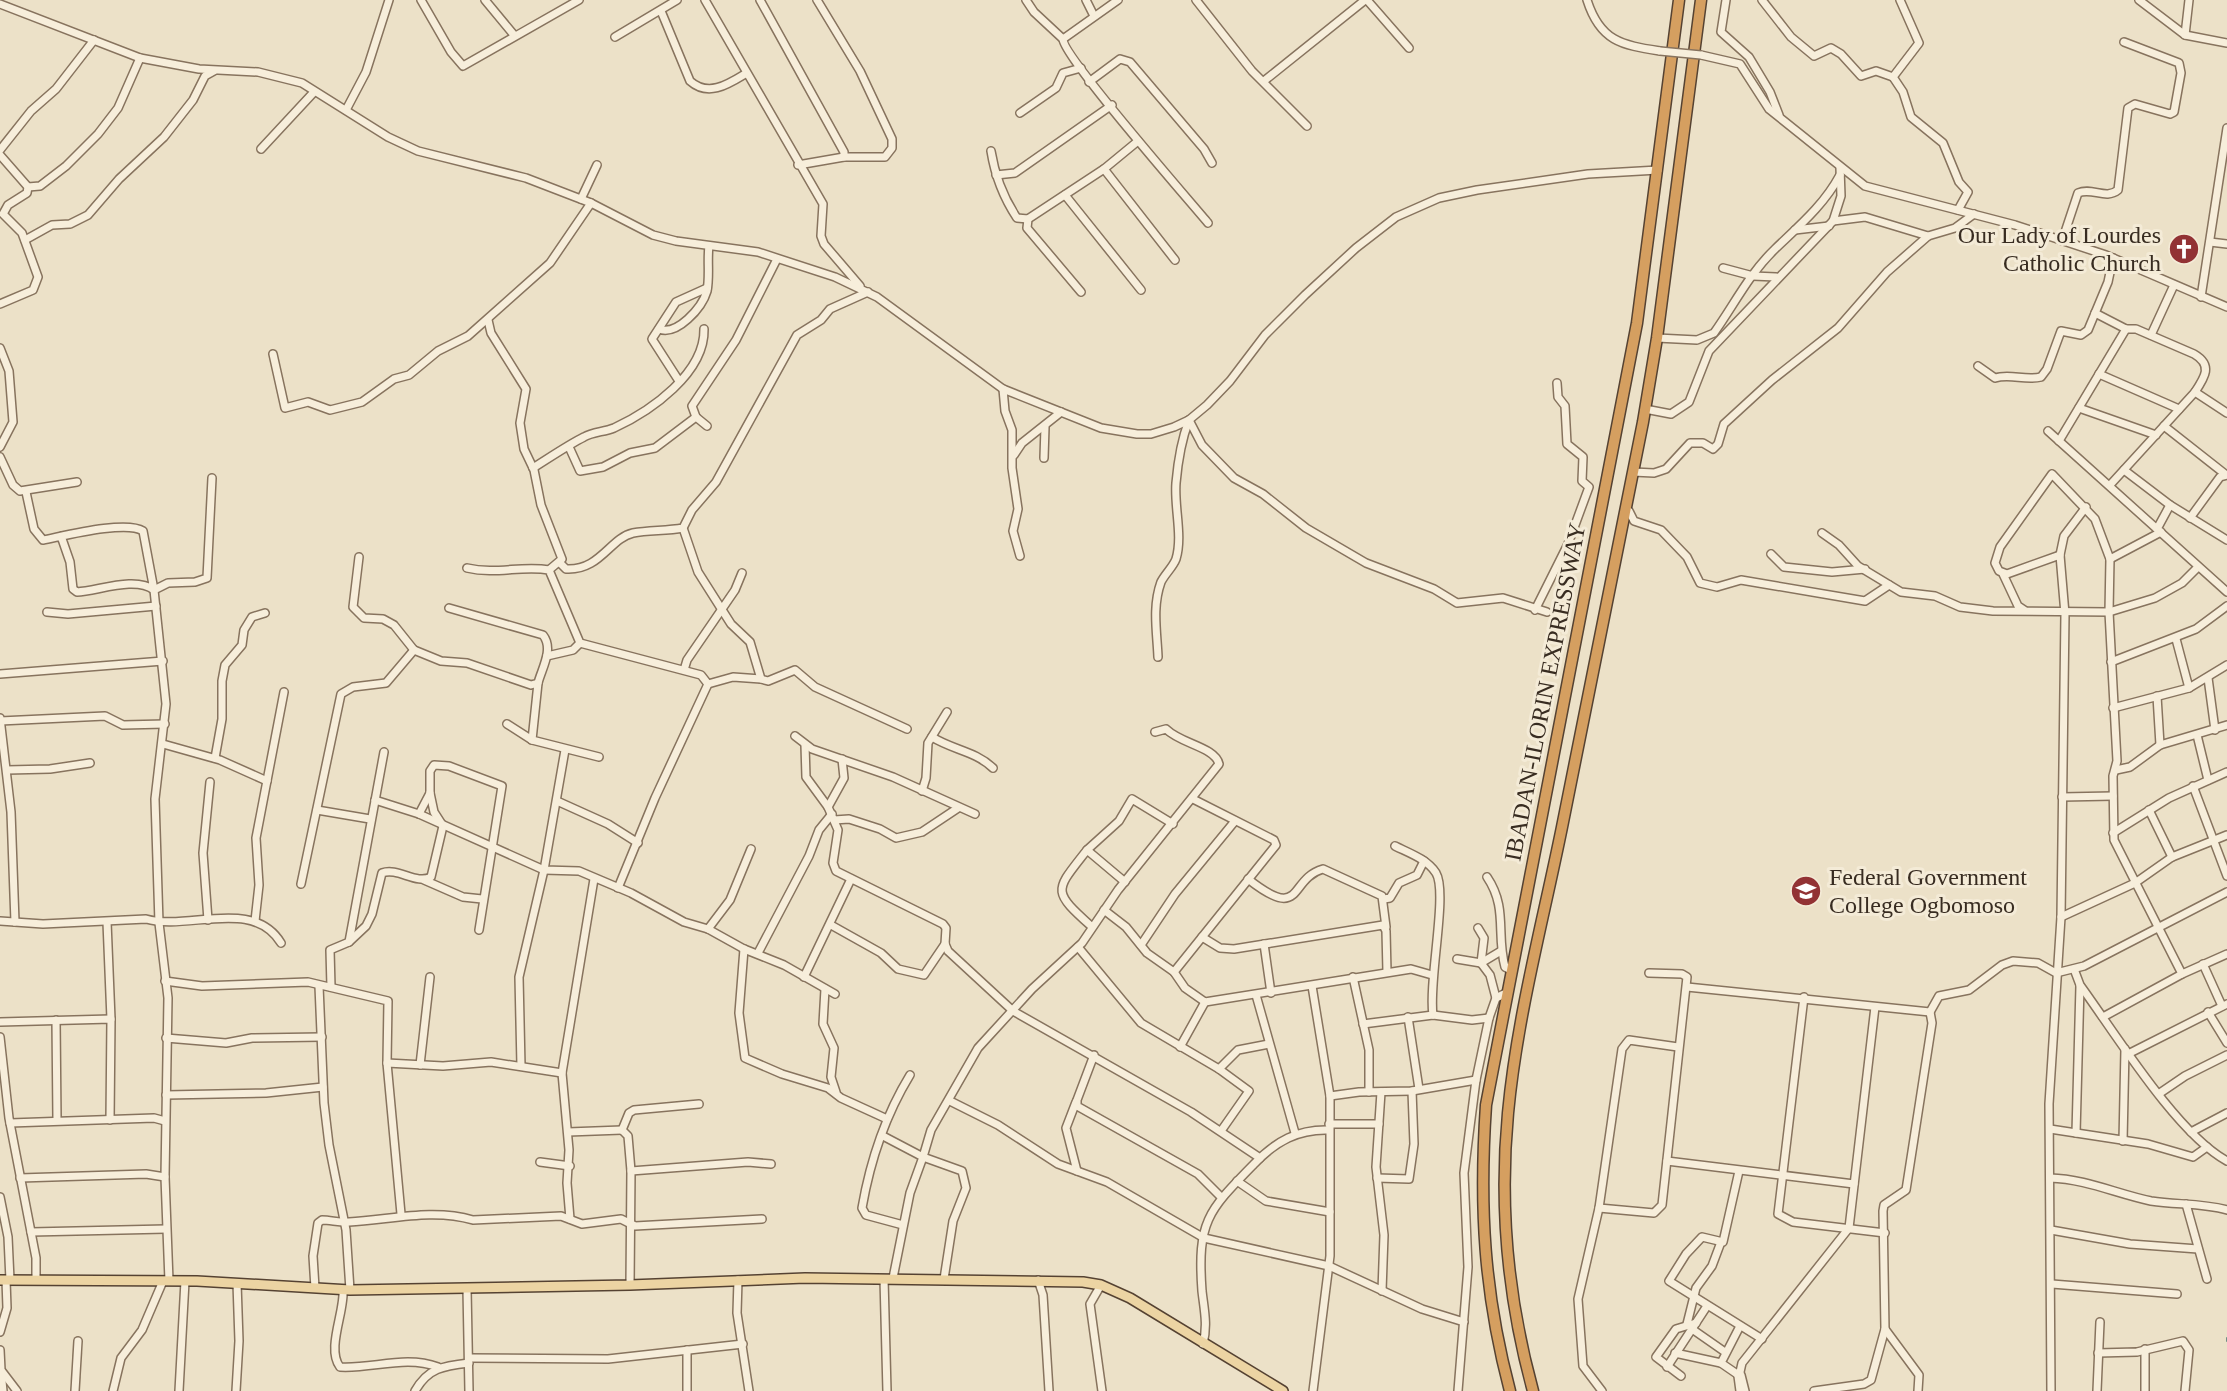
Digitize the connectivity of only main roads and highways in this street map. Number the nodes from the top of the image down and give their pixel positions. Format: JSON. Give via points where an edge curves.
{"nodes":[{"id":1,"x":1679,"y":0,"type":"edge"},
{"id":2,"x":1701,"y":0,"type":"edge"},
{"id":3,"x":5,"y":1280,"type":"edge"},
{"id":4,"x":1283,"y":1391,"type":"edge"},
{"id":5,"x":1510,"y":1391,"type":"edge"},
{"id":6,"x":1533,"y":1391,"type":"edge"}],
"edges":[{"from":1,"to":5,"type":"highway","name":"IBADAN-ILORIN EXPRESSWAY","via":[[1659,170],[1620,419],[1511,970],[1501,995],[1486,1105],[1482,1211],[1492,1316]]},
{"from":2,"to":6,"type":"highway","name":"IBADAN-ILORIN EXPRESSWAY","via":[[1645,409],[1508,1111],[1504,1182],[1509,1271]]},
{"from":3,"to":4,"type":"main road","via":[[185,1281],[346,1290],[888,1278],[1101,1285],[1148,1307]]}]}
